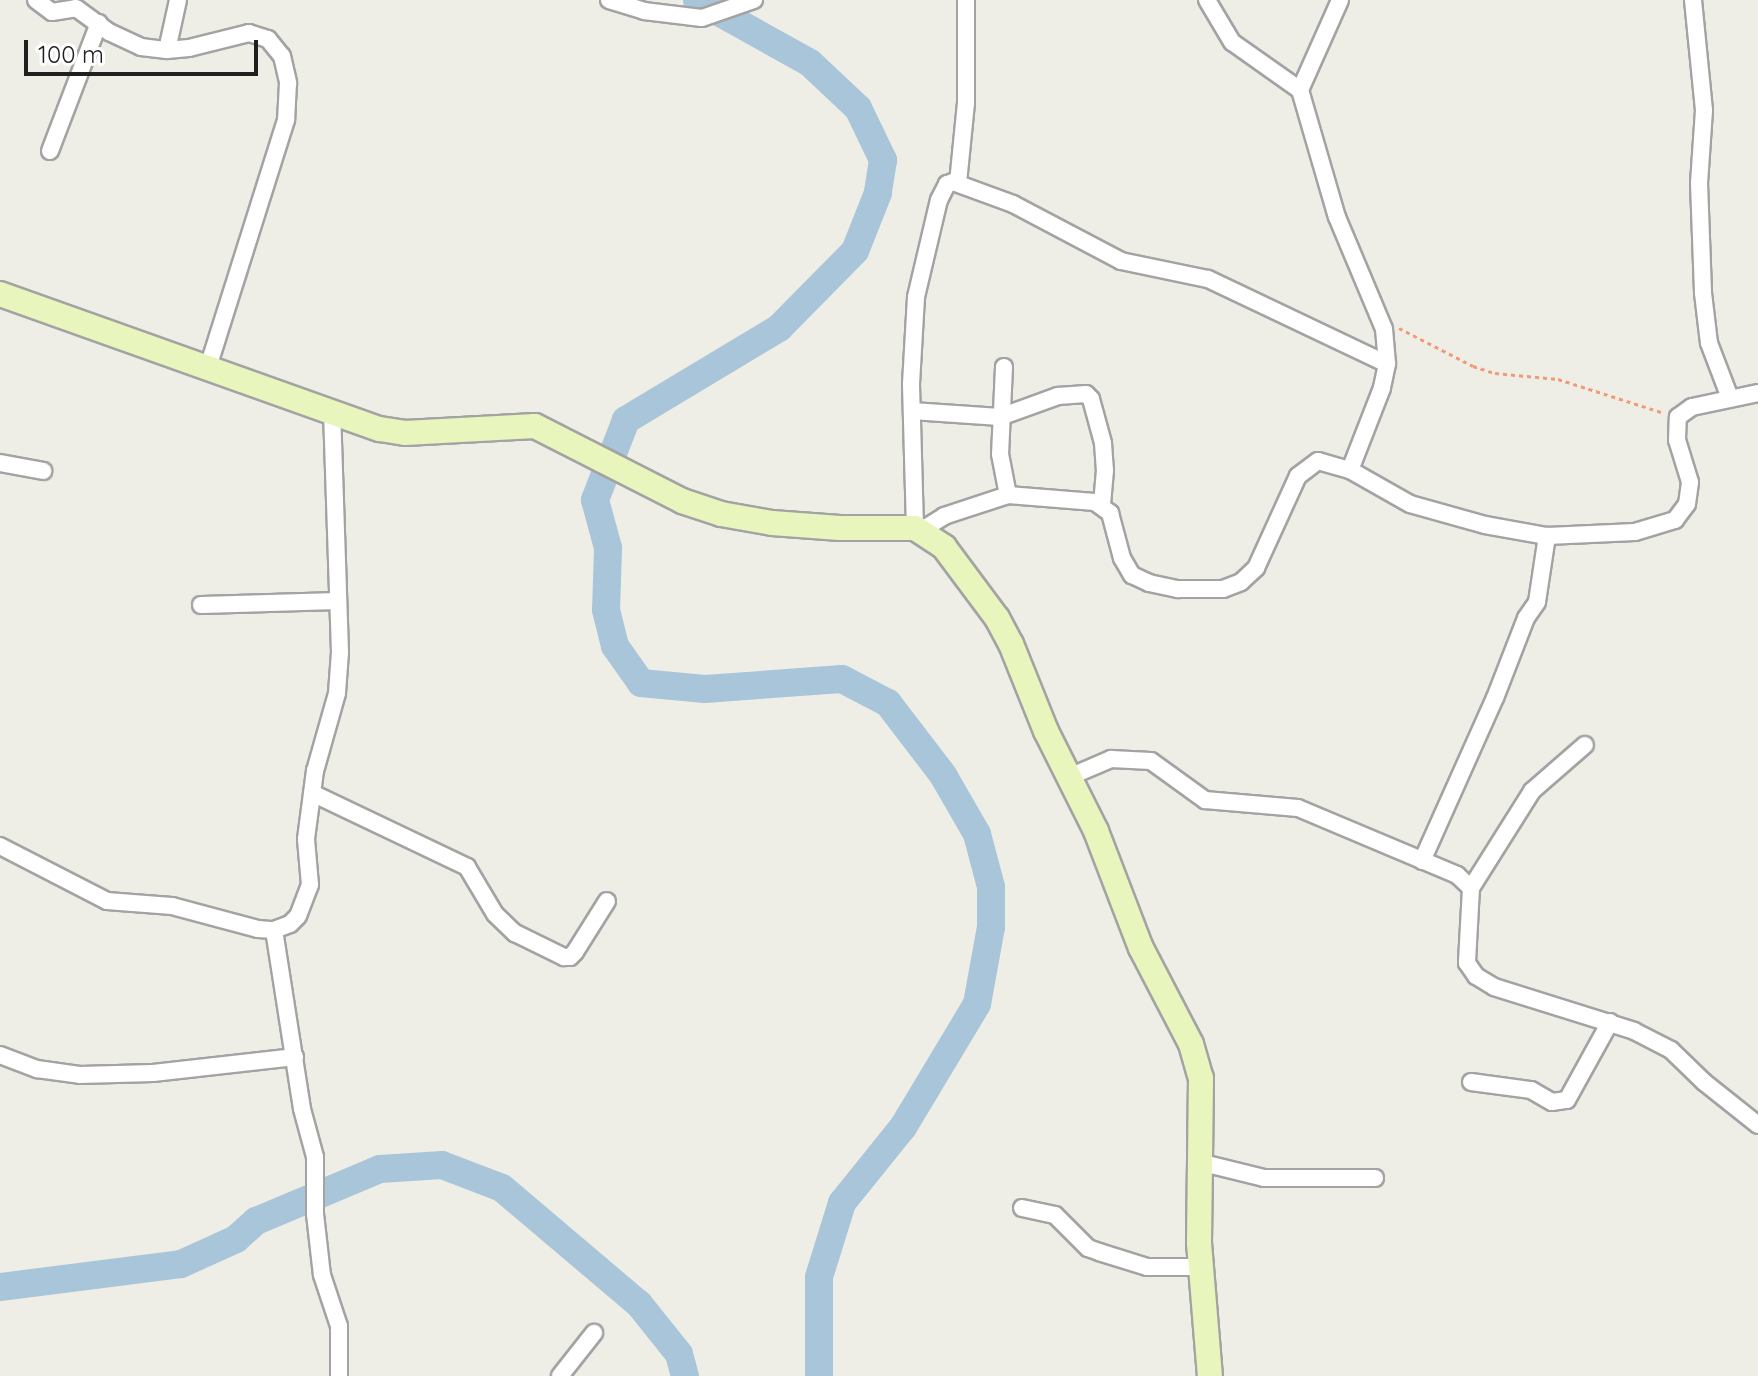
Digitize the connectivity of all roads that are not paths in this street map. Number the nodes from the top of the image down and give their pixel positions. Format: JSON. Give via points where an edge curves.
{"nodes":[{"id":1,"x":36,"y":0,"type":"edge"},
{"id":2,"x":178,"y":0,"type":"edge"},
{"id":3,"x":609,"y":0,"type":"edge"},
{"id":4,"x":966,"y":0,"type":"edge"},
{"id":5,"x":1207,"y":0,"type":"edge"},
{"id":6,"x":1340,"y":0,"type":"edge"},
{"id":7,"x":1693,"y":0,"type":"edge"},
{"id":8,"x":751,"y":1,"type":"edge"},
{"id":9,"x":99,"y":23,"type":"junction"},
{"id":10,"x":167,"y":50,"type":"junction"},
{"id":11,"x":1300,"y":90,"type":"junction"},
{"id":12,"x":50,"y":151,"type":"dead end"},
{"id":13,"x":958,"y":183,"type":"junction"},
{"id":14,"x":0,"y":294,"type":"edge"},
{"id":15,"x":1387,"y":364,"type":"junction"},
{"id":16,"x":208,"y":367,"type":"junction"},
{"id":17,"x":1004,"y":367,"type":"dead end"},
{"id":18,"x":1758,"y":393,"type":"edge"},
{"id":19,"x":1730,"y":398,"type":"junction"},
{"id":20,"x":332,"y":411,"type":"junction"},
{"id":21,"x":912,"y":411,"type":"junction"},
{"id":22,"x":1000,"y":417,"type":"junction"},
{"id":23,"x":0,"y":463,"type":"edge"},
{"id":24,"x":1350,"y":470,"type":"junction"},
{"id":25,"x":43,"y":471,"type":"dead end"},
{"id":26,"x":1008,"y":495,"type":"junction"},
{"id":27,"x":1102,"y":506,"type":"junction"},
{"id":28,"x":918,"y":529,"type":"junction"},
{"id":29,"x":1547,"y":536,"type":"junction"},
{"id":30,"x":338,"y":601,"type":"junction"},
{"id":31,"x":201,"y":605,"type":"dead end"},
{"id":32,"x":1585,"y":745,"type":"dead end"},
{"id":33,"x":1069,"y":777,"type":"junction"},
{"id":34,"x":312,"y":793,"type":"junction"},
{"id":35,"x":0,"y":846,"type":"edge"},
{"id":36,"x":1422,"y":861,"type":"junction"},
{"id":37,"x":1471,"y":888,"type":"junction"},
{"id":38,"x":607,"y":901,"type":"dead end"},
{"id":39,"x":274,"y":930,"type":"junction"},
{"id":40,"x":1610,"y":1022,"type":"junction"},
{"id":41,"x":0,"y":1055,"type":"edge"},
{"id":42,"x":295,"y":1057,"type":"junction"},
{"id":43,"x":1471,"y":1082,"type":"dead end"},
{"id":44,"x":1758,"y":1125,"type":"edge"},
{"id":45,"x":1199,"y":1162,"type":"junction"},
{"id":46,"x":1375,"y":1178,"type":"dead end"},
{"id":47,"x":1022,"y":1208,"type":"dead end"},
{"id":48,"x":1200,"y":1267,"type":"junction"},
{"id":49,"x":594,"y":1333,"type":"dead end"},
{"id":50,"x":339,"y":1376,"type":"edge"},
{"id":51,"x":560,"y":1376,"type":"edge"},
{"id":52,"x":1210,"y":1376,"type":"edge"}],
"edges":[{"from":1,"to":9,"type":"street","via":[[52,12],[76,8]]},
{"from":2,"to":10,"type":"street"},
{"from":3,"to":8,"type":"street","via":[[644,11],[702,18]]},
{"from":4,"to":13,"type":"street","via":[[966,103]]},
{"from":5,"to":11,"type":"street","via":[[1232,42]]},
{"from":6,"to":11,"type":"street"},
{"from":7,"to":19,"type":"street","via":[[1704,110],[1699,183],[1703,293],[1709,343]]},
{"from":9,"to":10,"type":"street","via":[[126,42]]},
{"from":9,"to":12,"type":"street"},
{"from":10,"to":16,"type":"street","via":[[259,34],[275,46],[286,66],[286,120]]},
{"from":11,"to":15,"type":"street","via":[[1337,217],[1379,316]]},
{"from":13,"to":15,"type":"street","via":[[1013,204],[1121,261],[1208,279]]},
{"from":13,"to":21,"type":"street","via":[[947,184],[939,200],[919,278]]},
{"from":14,"to":16,"type":"street"},
{"from":15,"to":24,"type":"street"},
{"from":16,"to":20,"type":"street"},
{"from":17,"to":22,"type":"street"},
{"from":18,"to":19,"type":"street"},
{"from":19,"to":29,"type":"street","via":[[1692,407],[1678,417],[1677,440],[1690,482],[1683,514],[1660,527],[1635,532]]},
{"from":20,"to":28,"type":"street","via":[[405,433],[535,426],[682,501],[734,516],[840,528]]},
{"from":20,"to":30,"type":"street"},
{"from":21,"to":22,"type":"street"},
{"from":21,"to":28,"type":"street"},
{"from":22,"to":26,"type":"street"},
{"from":22,"to":27,"type":"street","via":[[1058,396],[1086,394],[1103,443]]},
{"from":23,"to":25,"type":"street"},
{"from":24,"to":27,"type":"street","via":[[1318,461],[1303,469],[1256,568],[1223,589],[1178,589],[1132,575],[1110,513]]},
{"from":24,"to":29,"type":"street","via":[[1410,504]]},
{"from":26,"to":27,"type":"street","via":[[1043,495]]},
{"from":26,"to":28,"type":"street"},
{"from":28,"to":33,"type":"street","via":[[944,547],[997,618]]},
{"from":29,"to":36,"type":"street","via":[[1537,602]]},
{"from":30,"to":31,"type":"street"},
{"from":30,"to":34,"type":"street","via":[[337,693]]},
{"from":32,"to":37,"type":"street","via":[[1532,791]]},
{"from":33,"to":36,"type":"street","via":[[1111,759],[1151,761],[1205,800],[1298,808]]},
{"from":33,"to":45,"type":"street","via":[[1141,948],[1191,1044],[1201,1078]]},
{"from":34,"to":38,"type":"street","via":[[467,867],[495,914],[515,933],[564,957],[575,952]]},
{"from":34,"to":39,"type":"street","via":[[306,839],[310,885],[298,916]]},
{"from":35,"to":39,"type":"street","via":[[107,901],[172,906]]},
{"from":36,"to":37,"type":"street","via":[[1457,875]]},
{"from":37,"to":40,"type":"street","via":[[1467,963],[1476,976],[1494,987]]},
{"from":39,"to":42,"type":"street"},
{"from":40,"to":43,"type":"street","via":[[1567,1100],[1552,1102],[1531,1090]]},
{"from":40,"to":44,"type":"street","via":[[1671,1050]]},
{"from":41,"to":42,"type":"street","via":[[37,1069],[80,1075],[153,1073]]},
{"from":42,"to":50,"type":"street","via":[[315,1157],[322,1275],[339,1326]]},
{"from":45,"to":46,"type":"street","via":[[1264,1178]]},
{"from":45,"to":48,"type":"street"},
{"from":47,"to":48,"type":"street","via":[[1055,1215],[1088,1248],[1099,1252],[1147,1267]]},
{"from":48,"to":52,"type":"street"},
{"from":49,"to":51,"type":"street"}]}
